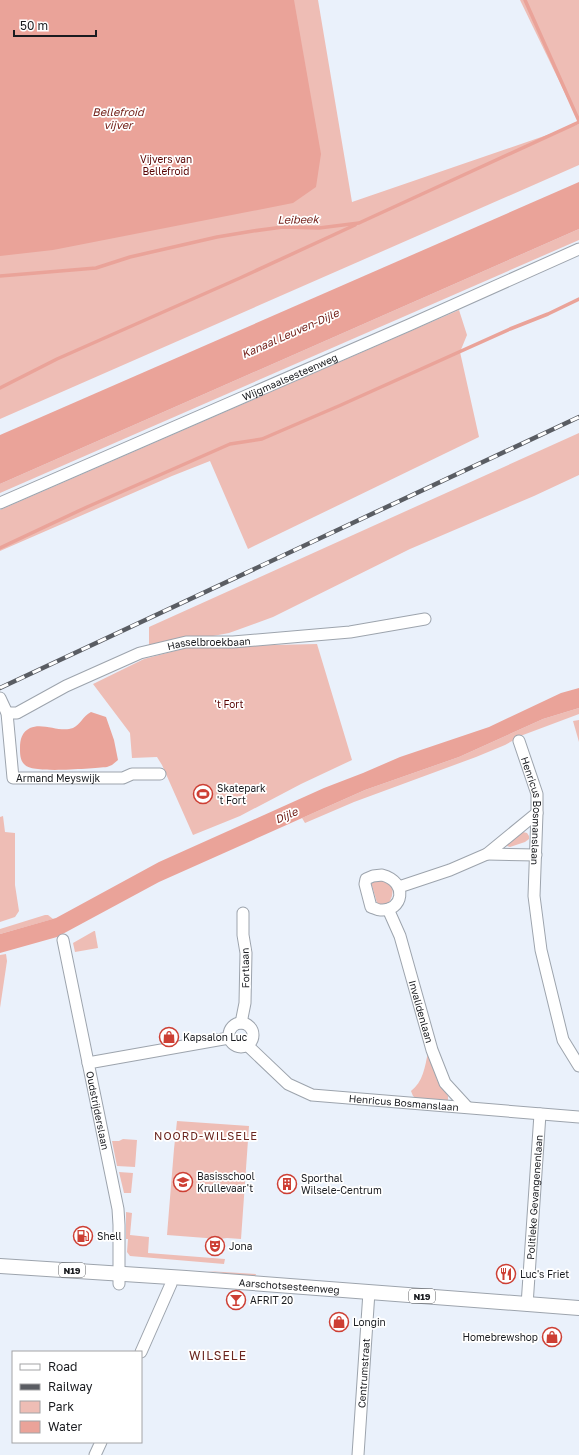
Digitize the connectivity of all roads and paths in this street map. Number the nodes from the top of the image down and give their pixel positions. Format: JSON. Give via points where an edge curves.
{"nodes":[{"id":1,"x":579,"y":249,"type":"edge"},
{"id":2,"x":0,"y":503,"type":"edge"},
{"id":3,"x":425,"y":619,"type":"dead end"},
{"id":4,"x":0,"y":698,"type":"edge"},
{"id":5,"x":7,"y":713,"type":"junction"},
{"id":6,"x":519,"y":741,"type":"dead end"},
{"id":7,"x":160,"y":774,"type":"dead end"},
{"id":8,"x":537,"y":813,"type":"junction"},
{"id":9,"x":487,"y":854,"type":"junction"},
{"id":10,"x":536,"y":855,"type":"junction"},
{"id":11,"x":399,"y":887,"type":"junction"},
{"id":12,"x":388,"y":909,"type":"junction"},
{"id":13,"x":244,"y":913,"type":"dead end"},
{"id":14,"x":63,"y":940,"type":"dead end"},
{"id":15,"x":241,"y":1023,"type":"junction"},
{"id":16,"x":229,"y":1038,"type":"junction"},
{"id":17,"x":248,"y":1045,"type":"junction"},
{"id":18,"x":88,"y":1063,"type":"junction"},
{"id":19,"x":579,"y":1066,"type":"edge"},
{"id":20,"x":467,"y":1107,"type":"junction"},
{"id":21,"x":540,"y":1114,"type":"junction"},
{"id":22,"x":579,"y":1117,"type":"edge"},
{"id":23,"x":0,"y":1266,"type":"edge"},
{"id":24,"x":171,"y":1277,"type":"junction"},
{"id":25,"x":119,"y":1278,"type":"junction"},
{"id":26,"x":369,"y":1292,"type":"junction"},
{"id":27,"x":527,"y":1304,"type":"junction"},
{"id":28,"x":579,"y":1308,"type":"edge"},
{"id":29,"x":141,"y":1351,"type":"edge"},
{"id":30,"x":101,"y":1443,"type":"edge"},
{"id":31,"x":95,"y":1455,"type":"edge"},
{"id":32,"x":358,"y":1455,"type":"edge"}],
"edges":[{"from":1,"to":2,"type":"street","name":"Wijgmaalsesteenweg"},
{"from":3,"to":5,"type":"street","name":"Hasselbroekbaan","via":[[350,632],[233,642],[186,642],[140,653],[66,686],[17,713]]},
{"from":4,"to":5,"type":"street","name":"Armand Meyswijk"},
{"from":5,"to":7,"type":"street","name":"Armand Meyswijk","via":[[14,778],[123,778],[132,774]]},
{"from":6,"to":8,"type":"street","name":"Henricus Bosmanslaan","via":[[537,794]]},
{"from":8,"to":9,"type":"street"},
{"from":8,"to":10,"type":"street","name":"Henricus Bosmanslaan"},
{"from":9,"to":10,"type":"street"},
{"from":9,"to":11,"type":"street"},
{"from":10,"to":19,"type":"street","name":"Henricus Bosmanslaan","via":[[534,896],[541,950],[563,1040]]},
{"from":11,"to":12,"type":"street","via":[[400,896],[396,904]]},
{"from":11,"to":12,"type":"street","via":[[395,881],[382,875],[366,879],[371,907]]},
{"from":12,"to":20,"type":"street","name":"Invalidenlaan","via":[[400,936],[432,1050],[445,1083]]},
{"from":13,"to":15,"type":"street","name":"Fortlaan","via":[[245,1002]]},
{"from":14,"to":18,"type":"street","name":"Oudstrijderslaan"},
{"from":15,"to":16,"type":"street","via":[[232,1027]]},
{"from":15,"to":17,"type":"street","via":[[252,1031],[252,1039]]},
{"from":16,"to":17,"type":"street","via":[[236,1046]]},
{"from":16,"to":18,"type":"street"},
{"from":17,"to":20,"type":"street","name":"Henricus Bosmanslaan","via":[[288,1084],[312,1095]]},
{"from":18,"to":25,"type":"street","name":"Oudstrijderslaan","via":[[118,1209]]},
{"from":20,"to":21,"type":"street","name":"Henricus Bosmanslaan"},
{"from":21,"to":22,"type":"street","name":"Henricus Bosmanslaan"},
{"from":21,"to":27,"type":"street","name":"Politieke Gevangenenlaan"},
{"from":23,"to":25,"type":"main road","name":"Aarschotsesteenweg","number":"N19"},
{"from":24,"to":25,"type":"main road","name":"Aarschotsesteenweg","number":"N19"},
{"from":24,"to":26,"type":"main road","name":"Aarschotsesteenweg","number":"N19"},
{"from":24,"to":29,"type":"street","via":[[171,1284]]},
{"from":26,"to":27,"type":"main road","name":"Aarschotsesteenweg","number":"N19"},
{"from":26,"to":32,"type":"street","name":"Centrumstraat"},
{"from":27,"to":28,"type":"main road","name":"Aarschotsesteenweg","number":"N19"},
{"from":30,"to":31,"type":"street"}]}
